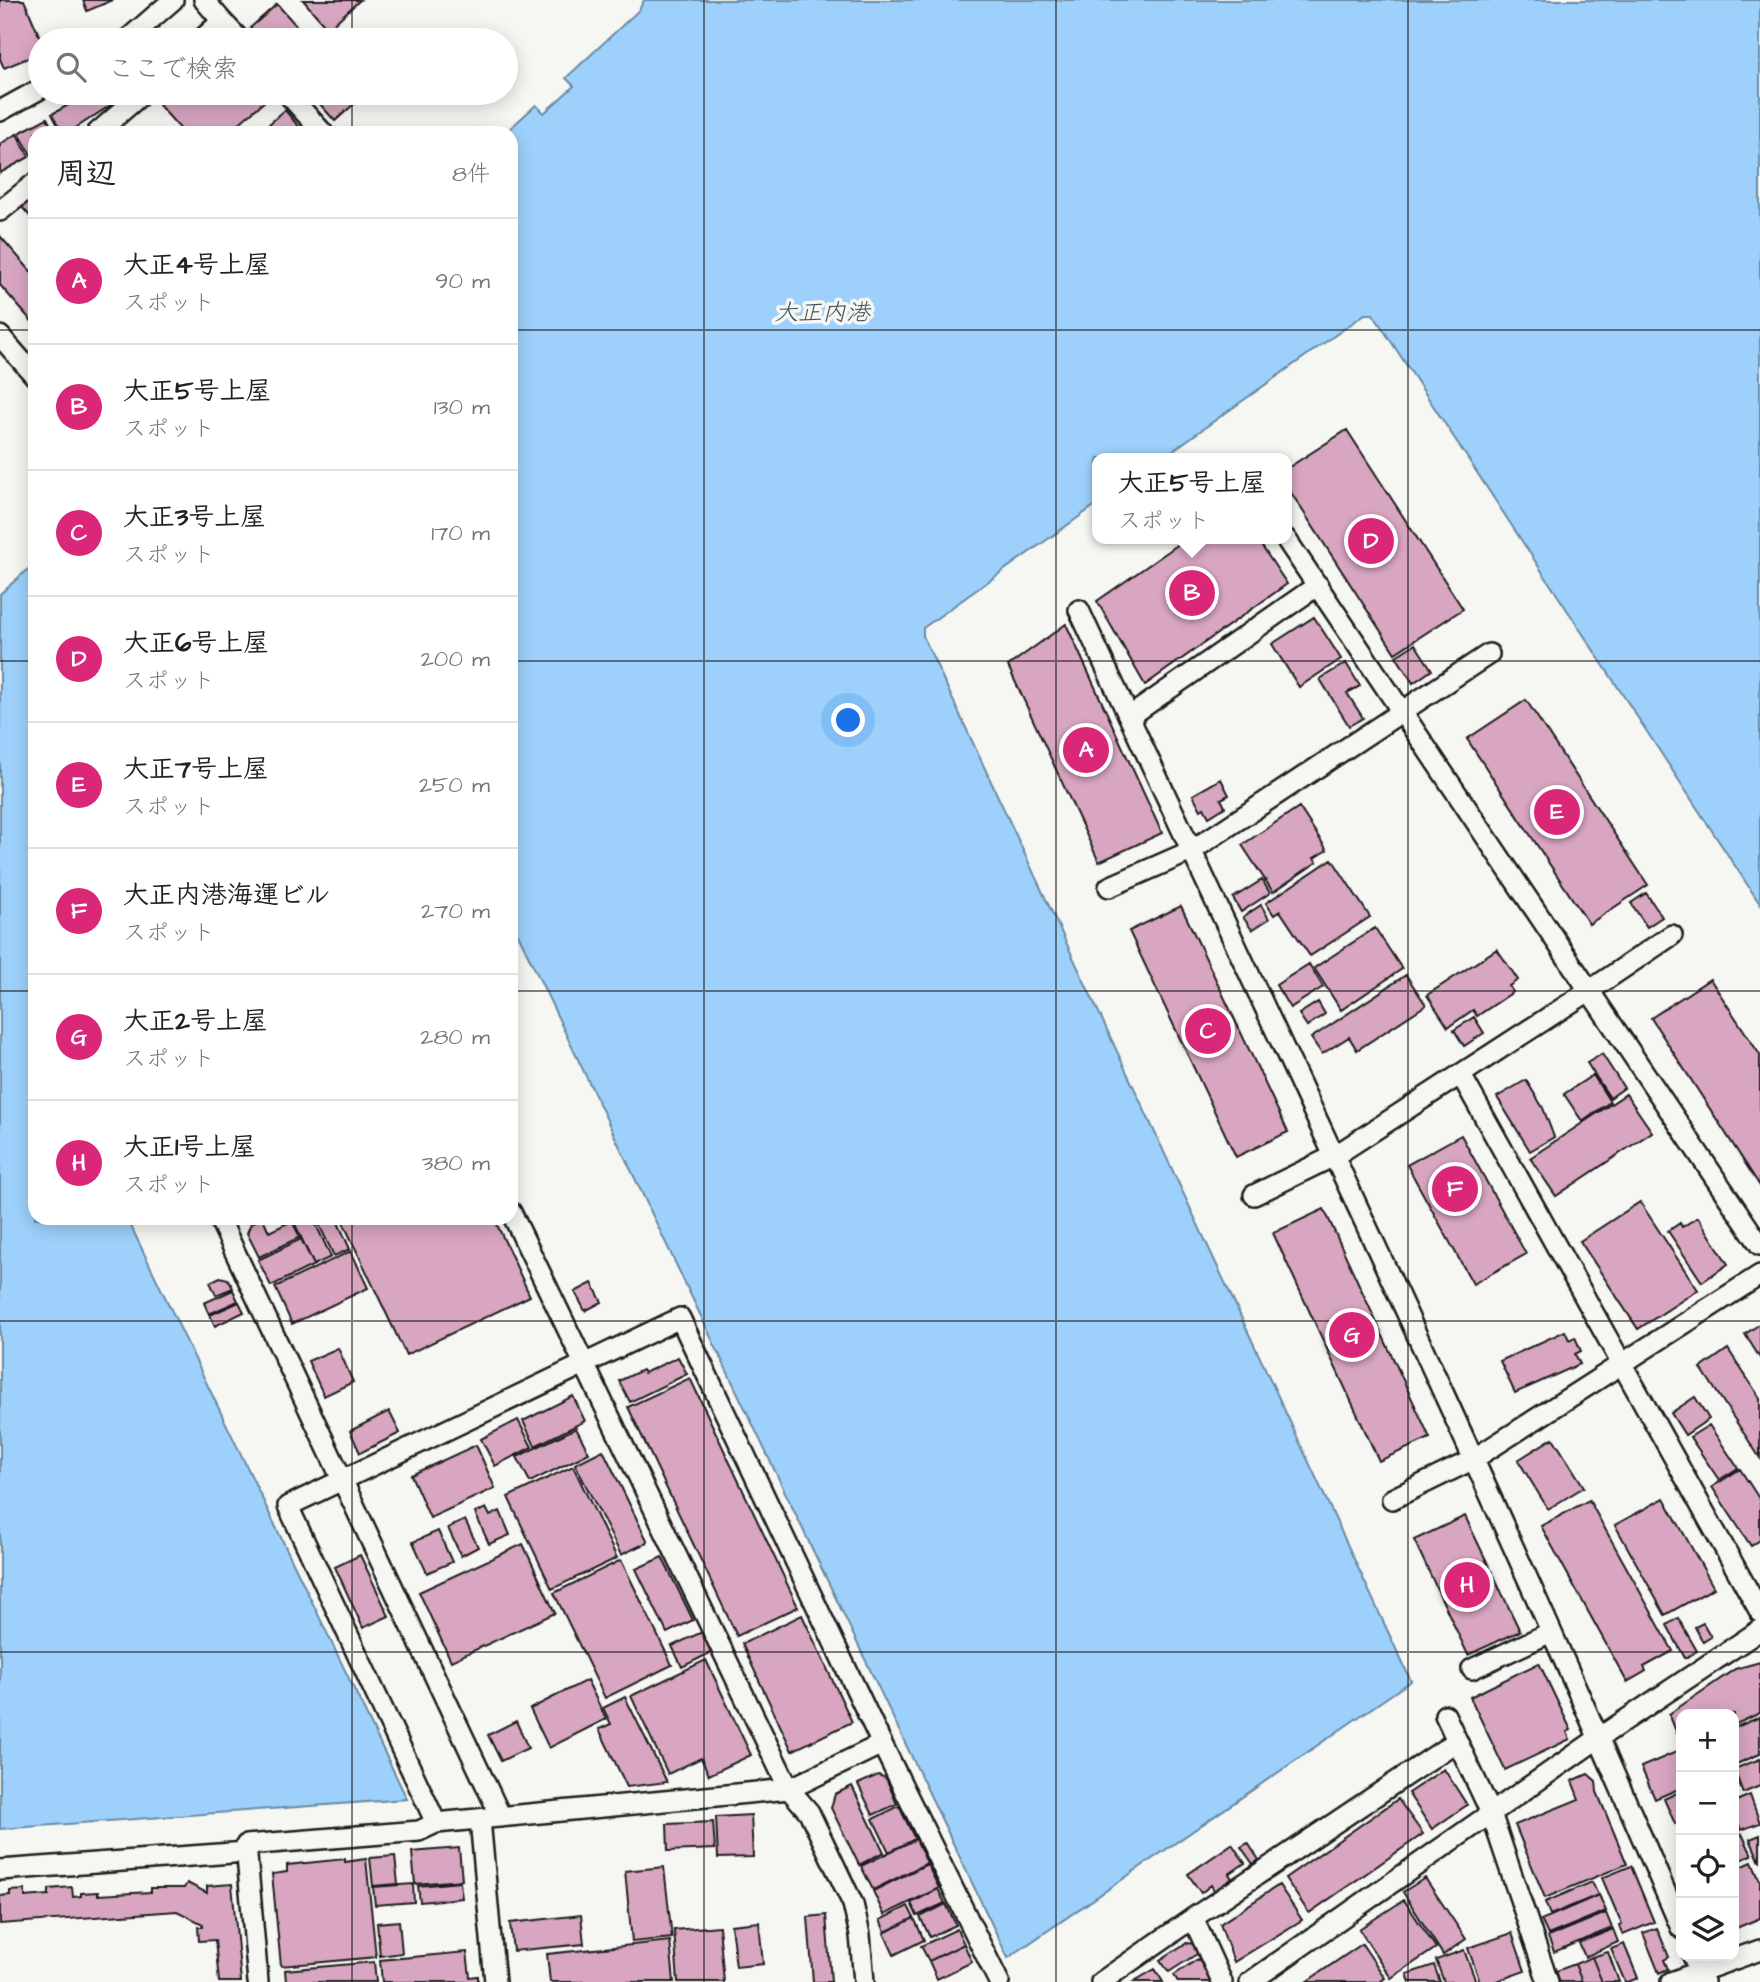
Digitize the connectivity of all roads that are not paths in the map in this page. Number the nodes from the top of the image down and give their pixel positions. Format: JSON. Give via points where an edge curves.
{"nodes":[{"id":1,"x":173,"y":0,"type":"edge"},
{"id":2,"x":204,"y":0,"type":"edge"},
{"id":3,"x":222,"y":21,"type":"junction"},
{"id":4,"x":141,"y":28,"type":"edge"},
{"id":5,"x":214,"y":28,"type":"edge"},
{"id":6,"x":229,"y":28,"type":"edge"},
{"id":7,"x":28,"y":96,"type":"edge"},
{"id":8,"x":132,"y":105,"type":"edge"},
{"id":9,"x":298,"y":105,"type":"edge"},
{"id":10,"x":0,"y":111,"type":"edge"},
{"id":11,"x":112,"y":126,"type":"edge"},
{"id":12,"x":317,"y":126,"type":"edge"},
{"id":13,"x":28,"y":189,"type":"edge"},
{"id":14,"x":0,"y":211,"type":"edge"},
{"id":15,"x":0,"y":335,"type":"edge"},
{"id":16,"x":28,"y":368,"type":"edge"},
{"id":17,"x":1290,"y":544,"type":"edge"},
{"id":18,"x":1318,"y":585,"type":"junction"},
{"id":19,"x":1079,"y":610,"type":"dead end"},
{"id":20,"x":1489,"y":654,"type":"dead end"},
{"id":21,"x":1401,"y":710,"type":"junction"},
{"id":22,"x":1129,"y":717,"type":"junction"},
{"id":23,"x":1191,"y":852,"type":"junction"},
{"id":24,"x":1109,"y":887,"type":"dead end"},
{"id":25,"x":1672,"y":935,"type":"dead end"},
{"id":26,"x":1589,"y":992,"type":"junction"},
{"id":27,"x":1461,"y":1075,"type":"junction"},
{"id":28,"x":1336,"y":1155,"type":"junction"},
{"id":29,"x":1254,"y":1195,"type":"dead end"},
{"id":30,"x":225,"y":1225,"type":"edge"},
{"id":31,"x":517,"y":1225,"type":"edge"},
{"id":32,"x":1760,"y":1245,"type":"edge"},
{"id":33,"x":1760,"y":1275,"type":"edge"},
{"id":34,"x":585,"y":1364,"type":"junction"},
{"id":35,"x":1621,"y":1365,"type":"junction"},
{"id":36,"x":1472,"y":1460,"type":"junction"},
{"id":37,"x":341,"y":1481,"type":"junction"},
{"id":38,"x":1392,"y":1499,"type":"dead end"},
{"id":39,"x":1760,"y":1612,"type":"edge"},
{"id":40,"x":1760,"y":1630,"type":"edge"},
{"id":41,"x":1551,"y":1632,"type":"junction"},
{"id":42,"x":1472,"y":1669,"type":"dead end"},
{"id":43,"x":1445,"y":1715,"type":"dead end"},
{"id":44,"x":1600,"y":1737,"type":"junction"},
{"id":45,"x":1457,"y":1741,"type":"junction"},
{"id":46,"x":882,"y":1744,"type":"junction"},
{"id":47,"x":789,"y":1790,"type":"junction"},
{"id":48,"x":1491,"y":1813,"type":"junction"},
{"id":49,"x":501,"y":1816,"type":"junction"},
{"id":50,"x":480,"y":1819,"type":"junction"},
{"id":51,"x":436,"y":1823,"type":"junction"},
{"id":52,"x":246,"y":1852,"type":"junction"},
{"id":53,"x":0,"y":1870,"type":"edge"},
{"id":54,"x":1676,"y":1916,"type":"edge"},
{"id":55,"x":1193,"y":1917,"type":"junction"},
{"id":56,"x":1760,"y":1950,"type":"edge"},
{"id":57,"x":1699,"y":1970,"type":"edge"},
{"id":58,"x":258,"y":1982,"type":"edge"},
{"id":59,"x":495,"y":1982,"type":"edge"},
{"id":60,"x":864,"y":1982,"type":"edge"},
{"id":61,"x":999,"y":1982,"type":"edge"},
{"id":62,"x":1101,"y":1982,"type":"edge"},
{"id":63,"x":1222,"y":1982,"type":"edge"},
{"id":64,"x":1250,"y":1982,"type":"edge"},
{"id":65,"x":1548,"y":1982,"type":"edge"},
{"id":66,"x":1671,"y":1982,"type":"edge"}],
"edges":[{"from":1,"to":4,"type":"street"},
{"from":2,"to":3,"type":"street"},
{"from":3,"to":5,"type":"street"},
{"from":3,"to":6,"type":"street"},
{"from":7,"to":10,"type":"street"},
{"from":8,"to":11,"type":"street"},
{"from":9,"to":12,"type":"street"},
{"from":13,"to":14,"type":"street"},
{"from":15,"to":16,"type":"street"},
{"from":17,"to":18,"type":"street"},
{"from":18,"to":21,"type":"street"},
{"from":18,"to":22,"type":"street"},
{"from":19,"to":22,"type":"street"},
{"from":20,"to":21,"type":"street"},
{"from":21,"to":23,"type":"street"},
{"from":21,"to":26,"type":"street"},
{"from":22,"to":23,"type":"street"},
{"from":23,"to":24,"type":"street"},
{"from":23,"to":28,"type":"street"},
{"from":25,"to":26,"type":"street"},
{"from":26,"to":27,"type":"street"},
{"from":26,"to":32,"type":"street"},
{"from":27,"to":28,"type":"street"},
{"from":27,"to":35,"type":"street"},
{"from":28,"to":29,"type":"street"},
{"from":28,"to":36,"type":"street"},
{"from":30,"to":37,"type":"street"},
{"from":31,"to":34,"type":"street"},
{"from":33,"to":35,"type":"street"},
{"from":34,"to":37,"type":"street"},
{"from":34,"to":46,"type":"street","via":[[680,1318]]},
{"from":34,"to":47,"type":"street"},
{"from":35,"to":36,"type":"street"},
{"from":35,"to":39,"type":"street"},
{"from":36,"to":38,"type":"street"},
{"from":36,"to":41,"type":"street"},
{"from":37,"to":49,"type":"street"},
{"from":37,"to":51,"type":"street","via":[[288,1506]]},
{"from":40,"to":44,"type":"street"},
{"from":41,"to":42,"type":"street"},
{"from":41,"to":44,"type":"street"},
{"from":43,"to":45,"type":"street"},
{"from":44,"to":48,"type":"street"},
{"from":44,"to":54,"type":"street"},
{"from":45,"to":48,"type":"street"},
{"from":45,"to":55,"type":"street"},
{"from":46,"to":47,"type":"street"},
{"from":46,"to":61,"type":"street"},
{"from":47,"to":49,"type":"street"},
{"from":47,"to":60,"type":"street","via":[[809,1812],[853,1904]]},
{"from":48,"to":64,"type":"street"},
{"from":48,"to":65,"type":"street"},
{"from":49,"to":50,"type":"street"},
{"from":50,"to":51,"type":"street"},
{"from":50,"to":59,"type":"street"},
{"from":51,"to":52,"type":"street","via":[[419,1831],[246,1845]]},
{"from":52,"to":53,"type":"street"},
{"from":52,"to":58,"type":"street"},
{"from":55,"to":62,"type":"street"},
{"from":55,"to":63,"type":"street"},
{"from":56,"to":57,"type":"street"},
{"from":57,"to":66,"type":"street"}]}
